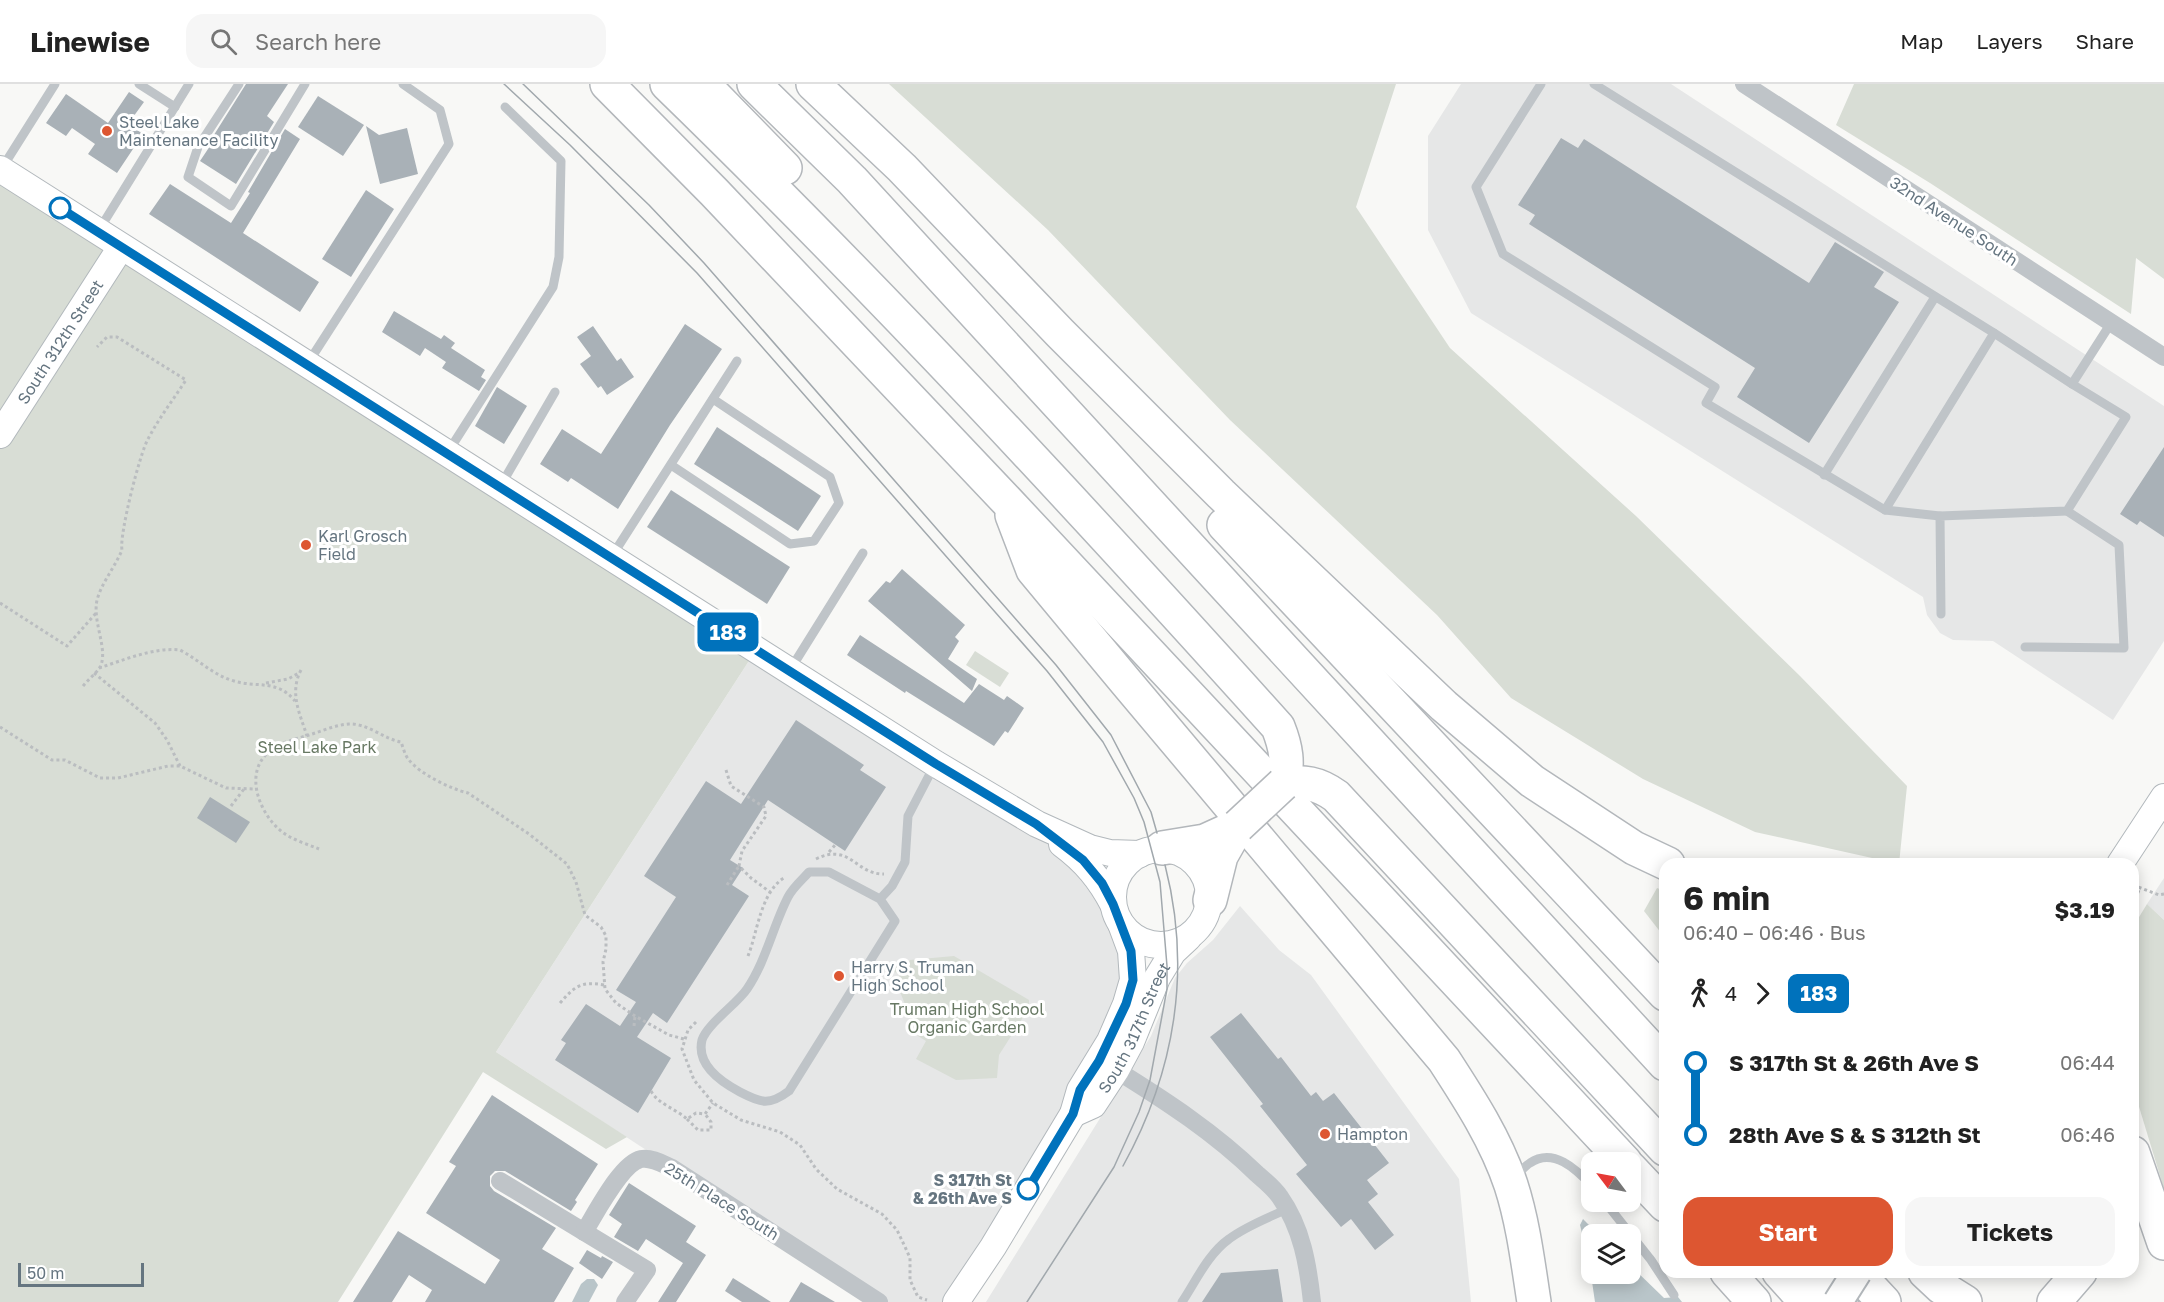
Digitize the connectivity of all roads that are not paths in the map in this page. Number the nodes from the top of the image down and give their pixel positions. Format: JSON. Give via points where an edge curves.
{"nodes":[{"id":1,"x":55,"y":84,"type":"edge"},
{"id":2,"x":139,"y":84,"type":"edge"},
{"id":3,"x":189,"y":84,"type":"edge"},
{"id":4,"x":239,"y":84,"type":"edge"},
{"id":5,"x":305,"y":84,"type":"edge"},
{"id":6,"x":403,"y":84,"type":"edge"},
{"id":7,"x":607,"y":84,"type":"edge"},
{"id":8,"x":667,"y":84,"type":"edge"},
{"id":9,"x":703,"y":84,"type":"edge"},
{"id":10,"x":754,"y":84,"type":"edge"},
{"id":11,"x":813,"y":84,"type":"edge"},
{"id":12,"x":1541,"y":84,"type":"edge"},
{"id":13,"x":1594,"y":84,"type":"edge"},
{"id":14,"x":1744,"y":84,"type":"edge"},
{"id":15,"x":175,"y":106,"type":"junction"},
{"id":16,"x":505,"y":107,"type":"dead end"},
{"id":17,"x":1,"y":170,"type":"edge"},
{"id":18,"x":98,"y":232,"type":"junction"},
{"id":19,"x":122,"y":247,"type":"junction"},
{"id":20,"x":1935,"y":297,"type":"junction"},
{"id":21,"x":2111,"y":323,"type":"junction"},
{"id":22,"x":1060,"y":333,"type":"junction"},
{"id":23,"x":1994,"y":333,"type":"junction"},
{"id":24,"x":2164,"y":357,"type":"edge"},
{"id":25,"x":737,"y":361,"type":"dead end"},
{"id":26,"x":306,"y":365,"type":"junction"},
{"id":27,"x":2072,"y":384,"type":"junction"},
{"id":28,"x":555,"y":392,"type":"dead end"},
{"id":29,"x":713,"y":399,"type":"junction"},
{"id":30,"x":0,"y":435,"type":"edge"},
{"id":31,"x":447,"y":454,"type":"junction"},
{"id":32,"x":670,"y":465,"type":"junction"},
{"id":33,"x":1824,"y":475,"type":"junction"},
{"id":34,"x":500,"y":487,"type":"junction"},
{"id":35,"x":1006,"y":500,"type":"junction"},
{"id":36,"x":1885,"y":510,"type":"junction"},
{"id":37,"x":2067,"y":511,"type":"junction"},
{"id":38,"x":1940,"y":516,"type":"junction"},
{"id":39,"x":862,"y":553,"type":"dead end"},
{"id":40,"x":611,"y":558,"type":"junction"},
{"id":41,"x":1941,"y":614,"type":"dead end"},
{"id":42,"x":2025,"y":647,"type":"dead end"},
{"id":43,"x":789,"y":670,"type":"junction"},
{"id":44,"x":1243,"y":674,"type":"junction"},
{"id":45,"x":936,"y":764,"type":"junction"},
{"id":46,"x":1292,"y":776,"type":"junction"},
{"id":47,"x":2164,"y":797,"type":"edge"},
{"id":48,"x":1036,"y":824,"type":"junction"},
{"id":49,"x":1389,"y":836,"type":"junction"},
{"id":50,"x":1213,"y":849,"type":"junction"},
{"id":51,"x":1151,"y":851,"type":"junction"},
{"id":52,"x":2124,"y":858,"type":"edge"},
{"id":53,"x":1659,"y":860,"type":"edge"},
{"id":54,"x":880,"y":899,"type":"junction"},
{"id":55,"x":1210,"y":900,"type":"junction"},
{"id":56,"x":1117,"y":914,"type":"junction"},
{"id":57,"x":1189,"y":937,"type":"junction"},
{"id":58,"x":1659,"y":988,"type":"edge"},
{"id":59,"x":1659,"y":1057,"type":"edge"},
{"id":60,"x":1116,"y":1070,"type":"junction"},
{"id":61,"x":1659,"y":1112,"type":"edge"},
{"id":62,"x":1073,"y":1114,"type":"junction"},
{"id":63,"x":1659,"y":1142,"type":"edge"},
{"id":64,"x":1617,"y":1152,"type":"edge"},
{"id":65,"x":2139,"y":1170,"type":"edge"},
{"id":66,"x":1581,"y":1174,"type":"edge"},
{"id":67,"x":1641,"y":1180,"type":"edge"},
{"id":68,"x":500,"y":1181,"type":"dead end"},
{"id":69,"x":1510,"y":1182,"type":"junction"},
{"id":70,"x":1659,"y":1199,"type":"edge"},
{"id":71,"x":1287,"y":1209,"type":"junction"},
{"id":72,"x":1613,"y":1212,"type":"edge"},
{"id":73,"x":584,"y":1232,"type":"junction"},
{"id":74,"x":2164,"y":1242,"type":"edge"},
{"id":75,"x":1659,"y":1272,"type":"edge"},
{"id":76,"x":1663,"y":1278,"type":"edge"},
{"id":77,"x":1732,"y":1278,"type":"edge"},
{"id":78,"x":1784,"y":1278,"type":"edge"},
{"id":79,"x":1818,"y":1278,"type":"edge"},
{"id":80,"x":1854,"y":1278,"type":"edge"},
{"id":81,"x":1862,"y":1278,"type":"edge"},
{"id":82,"x":1931,"y":1278,"type":"edge"},
{"id":83,"x":2075,"y":1278,"type":"edge"},
{"id":84,"x":1674,"y":1294,"type":"dead end"},
{"id":85,"x":625,"y":1302,"type":"edge"},
{"id":86,"x":879,"y":1302,"type":"edge"},
{"id":87,"x":956,"y":1302,"type":"edge"},
{"id":88,"x":1182,"y":1302,"type":"edge"},
{"id":89,"x":1312,"y":1302,"type":"edge"},
{"id":90,"x":1534,"y":1302,"type":"edge"},
{"id":91,"x":1754,"y":1302,"type":"edge"},
{"id":92,"x":1806,"y":1302,"type":"edge"},
{"id":93,"x":1840,"y":1302,"type":"edge"},
{"id":94,"x":1884,"y":1302,"type":"edge"},
{"id":95,"x":1965,"y":1302,"type":"edge"},
{"id":96,"x":2054,"y":1302,"type":"edge"}],
"edges":[{"from":1,"to":17,"type":"lane"},
{"from":2,"to":15,"type":"lane"},
{"from":3,"to":15,"type":"lane"},
{"from":4,"to":5,"type":"lane","via":[[198,147],[188,177],[231,206]]},
{"from":6,"to":26,"type":"lane","via":[[440,110],[449,144]]},
{"from":7,"to":35,"type":"highway"},
{"from":8,"to":44,"type":"highway","via":[[764,178]]},
{"from":9,"to":44,"type":"highway","via":[[943,330]]},
{"from":10,"to":59,"type":"highway","via":[[852,180]]},
{"from":11,"to":22,"type":"highway","via":[[902,168]]},
{"from":12,"to":33,"type":"lane","via":[[1476,187],[1503,254],[1715,387],[1706,403]]},
{"from":13,"to":20,"type":"lane"},
{"from":14,"to":21,"type":"street","name":"32nd Avenue South"},
{"from":15,"to":18,"type":"lane"},
{"from":16,"to":31,"type":"lane","via":[[561,161],[558,269],[553,287]]},
{"from":17,"to":18,"type":"street"},
{"from":18,"to":19,"type":"street"},
{"from":19,"to":26,"type":"street"},
{"from":19,"to":30,"type":"street","name":"South 312th Street"},
{"from":20,"to":23,"type":"lane"},
{"from":20,"to":33,"type":"lane"},
{"from":21,"to":24,"type":"street","name":"32nd Avenue South"},
{"from":21,"to":27,"type":"lane"},
{"from":22,"to":53,"type":"highway","via":[[1221,494],[1488,745],[1585,818]]},
{"from":22,"to":58,"type":"highway","via":[[1208,507]]},
{"from":23,"to":27,"type":"lane"},
{"from":23,"to":36,"type":"lane"},
{"from":25,"to":29,"type":"lane"},
{"from":26,"to":31,"type":"street"},
{"from":27,"to":37,"type":"lane","via":[[2126,417]]},
{"from":28,"to":34,"type":"lane"},
{"from":29,"to":32,"type":"lane"},
{"from":29,"to":32,"type":"lane","via":[[830,477],[839,503],[833,513],[814,541],[790,544]]},
{"from":31,"to":34,"type":"street"},
{"from":32,"to":40,"type":"lane"},
{"from":33,"to":36,"type":"lane"},
{"from":34,"to":40,"type":"street"},
{"from":35,"to":64,"type":"highway"},
{"from":35,"to":69,"type":"highway","via":[[1034,570],[1444,1060],[1484,1125]]},
{"from":36,"to":38,"type":"lane"},
{"from":37,"to":38,"type":"lane"},
{"from":37,"to":42,"type":"lane","via":[[2119,545],[2124,648]]},
{"from":38,"to":41,"type":"lane"},
{"from":39,"to":43,"type":"lane"},
{"from":40,"to":43,"type":"street"},
{"from":43,"to":45,"type":"street"},
{"from":44,"to":46,"type":"highway","via":[[1278,727],[1287,771]]},
{"from":45,"to":48,"type":"street"},
{"from":45,"to":54,"type":"lane","via":[[908,816],[905,862]]},
{"from":46,"to":49,"type":"highway","via":[[1299,782],[1325,788]]},
{"from":46,"to":50,"type":"highway","bridge":true},
{"from":47,"to":52,"type":"street"},
{"from":48,"to":51,"type":"street","via":[[1110,853]]},
{"from":48,"to":56,"type":"street","via":[[1083,860],[1102,883]]},
{"from":49,"to":61,"type":"highway"},
{"from":49,"to":63,"type":"highway"},
{"from":50,"to":51,"type":"highway"},
{"from":50,"to":55,"type":"highway"},
{"from":51,"to":55,"type":"street","via":[[1177,851],[1191,859],[1202,870]]},
{"from":51,"to":56,"type":"street","via":[[1127,862],[1118,874],[1113,889]]},
{"from":54,"to":54,"type":"lane","via":[[829,872],[809,872],[789,896],[755,977],[702,1040],[703,1059],[717,1078],[767,1103],[789,1091],[895,921]]},
{"from":55,"to":57,"type":"street","via":[[1200,927]]},
{"from":56,"to":57,"type":"street","via":[[1138,939],[1160,946]]},
{"from":56,"to":62,"type":"street","name":"South 317th Street","via":[[1131,951],[1133,980],[1110,1041],[1080,1090]]},
{"from":57,"to":60,"type":"street","name":"South 317th Street","via":[[1173,952],[1156,978]]},
{"from":60,"to":62,"type":"street","name":"South 317th Street","via":[[1093,1105]]},
{"from":60,"to":71,"type":"street","via":[[1213,1135],[1279,1195]]},
{"from":62,"to":87,"type":"street","name":"South 317th Street"},
{"from":65,"to":74,"type":"highway"},
{"from":66,"to":69,"type":"lane","via":[[1557,1159],[1541,1157]]},
{"from":67,"to":70,"type":"highway"},
{"from":68,"to":73,"type":"street"},
{"from":69,"to":90,"type":"highway"},
{"from":71,"to":88,"type":"lane","via":[[1228,1239]]},
{"from":71,"to":89,"type":"street","via":[[1305,1250]]},
{"from":72,"to":75,"type":"lane"},
{"from":73,"to":85,"type":"street","via":[[647,1270]]},
{"from":73,"to":86,"type":"street","name":"25th Place South","via":[[634,1161],[659,1162]]},
{"from":76,"to":84,"type":"lane"},
{"from":77,"to":91,"type":"highway"},
{"from":78,"to":92,"type":"highway"},
{"from":79,"to":93,"type":"highway"},
{"from":80,"to":93,"type":"main road","bridge":true},
{"from":81,"to":94,"type":"highway"},
{"from":82,"to":95,"type":"highway"},
{"from":83,"to":96,"type":"highway"}]}
